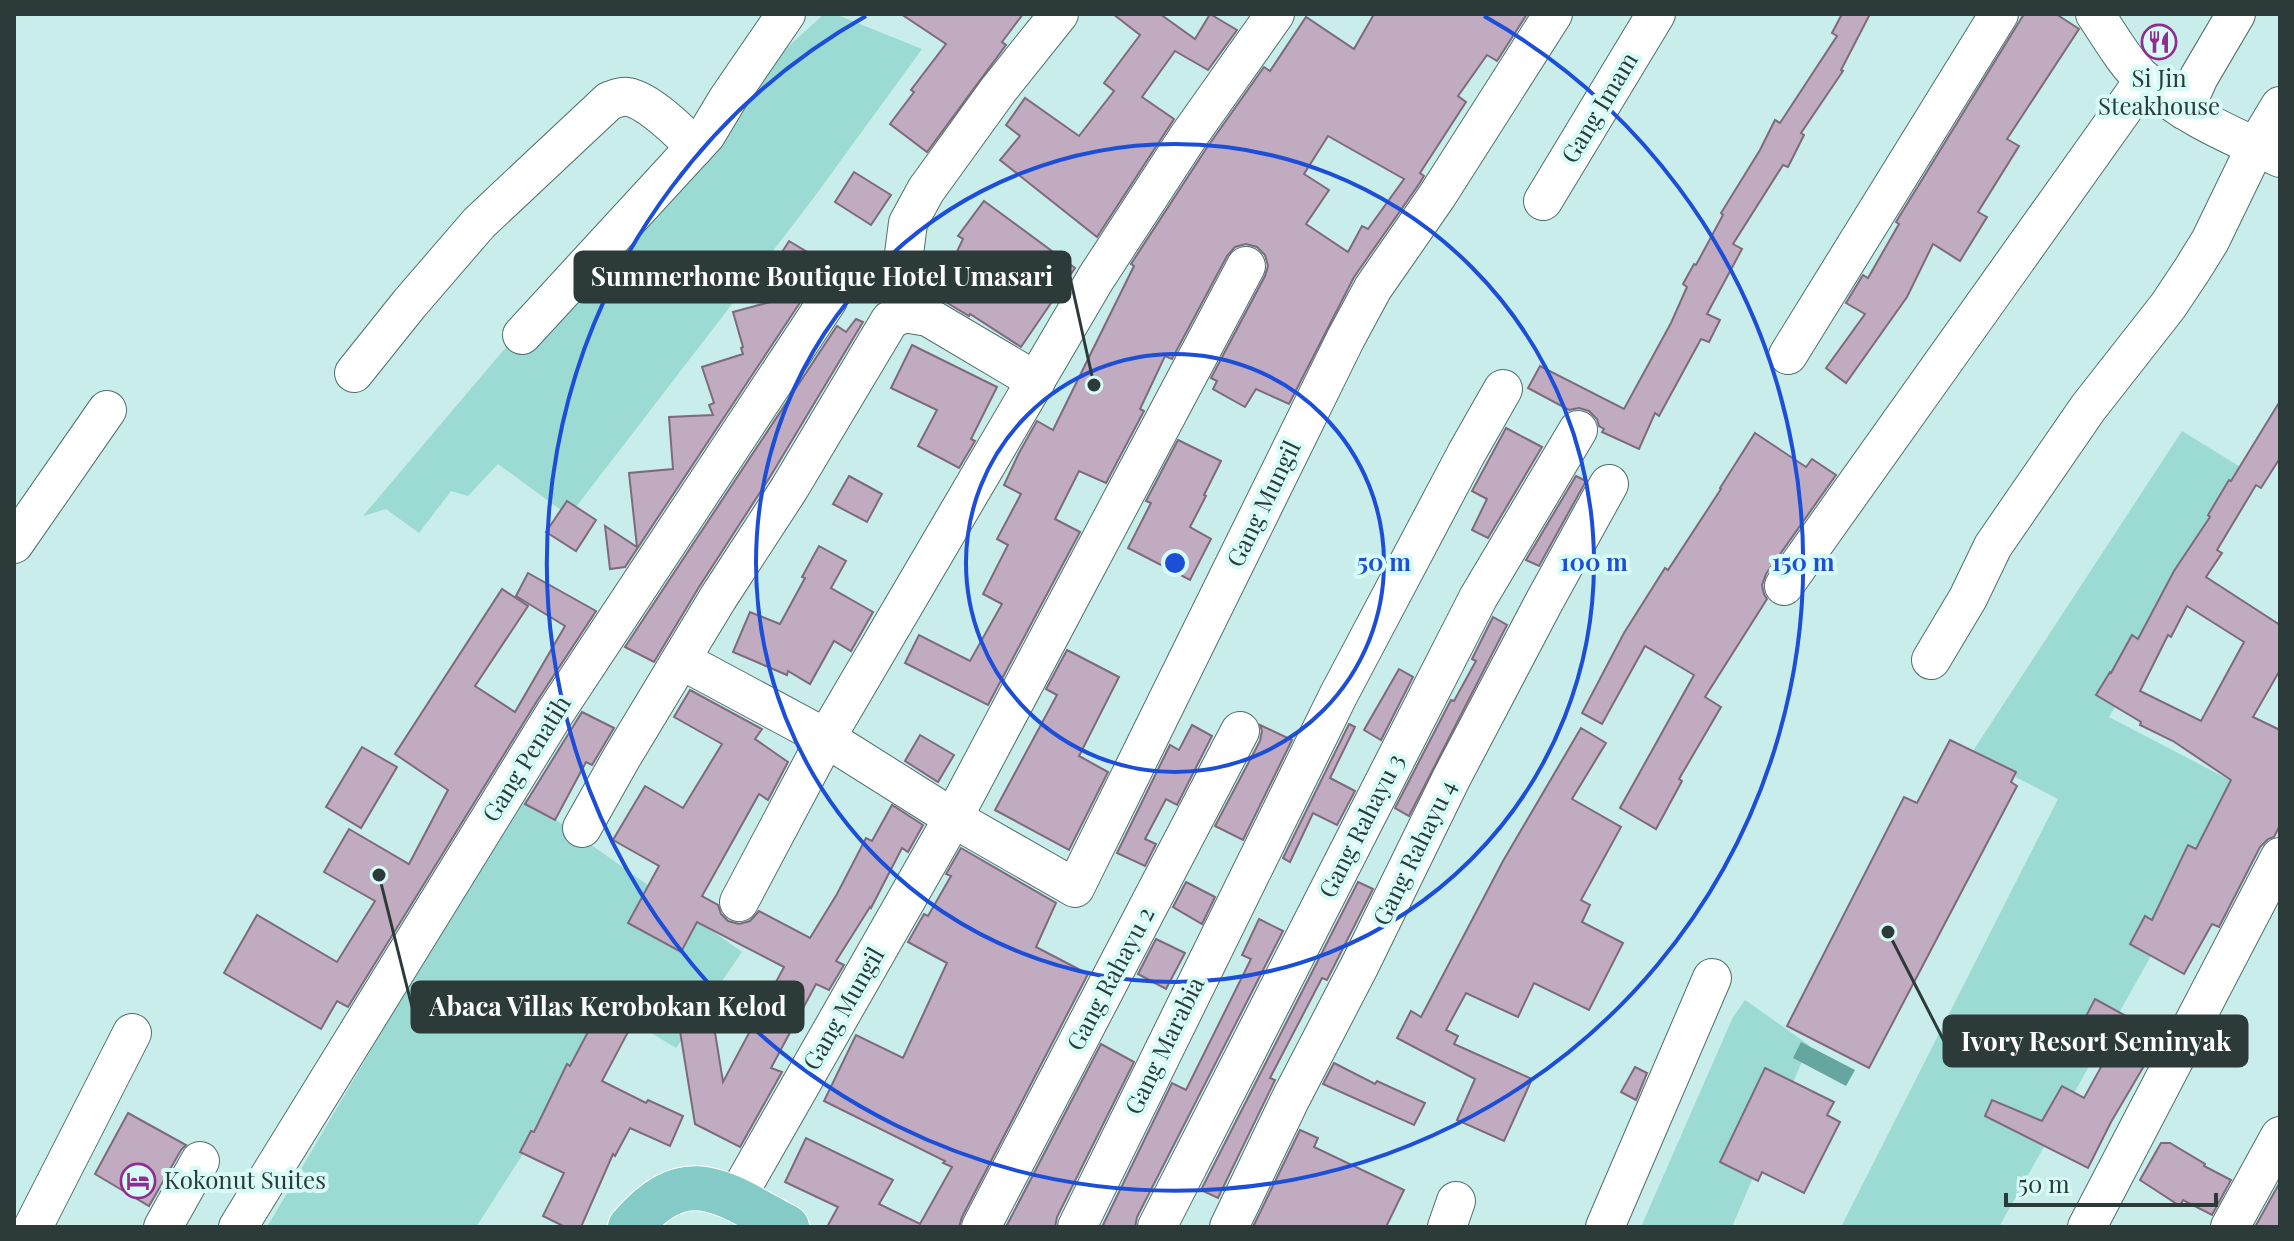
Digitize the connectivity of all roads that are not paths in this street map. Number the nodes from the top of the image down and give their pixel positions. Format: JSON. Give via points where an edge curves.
{"nodes":[{"id":1,"x":786,"y":14,"type":"edge"},
{"id":2,"x":1059,"y":14,"type":"edge"},
{"id":3,"x":1275,"y":14,"type":"edge"},
{"id":4,"x":1553,"y":14,"type":"edge"},
{"id":5,"x":1656,"y":14,"type":"edge"},
{"id":6,"x":1999,"y":14,"type":"edge"},
{"id":7,"x":2095,"y":14,"type":"edge"},
{"id":8,"x":2236,"y":14,"type":"edge"},
{"id":9,"x":2144,"y":80,"type":"junction"},
{"id":10,"x":2280,"y":106,"type":"edge"},
{"id":11,"x":2184,"y":110,"type":"junction"},
{"id":12,"x":694,"y":148,"type":"junction"},
{"id":13,"x":2268,"y":152,"type":"edge"},
{"id":14,"x":1543,"y":201,"type":"dead end"},
{"id":15,"x":1246,"y":266,"type":"dead end"},
{"id":16,"x":828,"y":300,"type":"dead end"},
{"id":17,"x":904,"y":313,"type":"junction"},
{"id":18,"x":522,"y":335,"type":"dead end"},
{"id":19,"x":1788,"y":355,"type":"dead end"},
{"id":20,"x":354,"y":373,"type":"dead end"},
{"id":21,"x":1036,"y":381,"type":"junction"},
{"id":22,"x":1503,"y":389,"type":"dead end"},
{"id":23,"x":107,"y":410,"type":"dead end"},
{"id":24,"x":1578,"y":430,"type":"dead end"},
{"id":25,"x":1609,"y":484,"type":"dead end"},
{"id":26,"x":14,"y":544,"type":"edge"},
{"id":27,"x":1784,"y":586,"type":"dead end"},
{"id":28,"x":681,"y":660,"type":"junction"},
{"id":29,"x":1931,"y":660,"type":"dead end"},
{"id":30,"x":1240,"y":731,"type":"dead end"},
{"id":31,"x":826,"y":738,"type":"junction"},
{"id":32,"x":953,"y":818,"type":"junction"},
{"id":33,"x":582,"y":828,"type":"dead end"},
{"id":34,"x":2280,"y":857,"type":"edge"},
{"id":35,"x":739,"y":902,"type":"dead end"},
{"id":36,"x":1712,"y":978,"type":"dead end"},
{"id":37,"x":132,"y":1033,"type":"dead end"},
{"id":38,"x":2280,"y":1136,"type":"edge"},
{"id":39,"x":200,"y":1161,"type":"dead end"},
{"id":40,"x":735,"y":1200,"type":"junction"},
{"id":41,"x":33,"y":1227,"type":"edge"},
{"id":42,"x":163,"y":1227,"type":"edge"},
{"id":43,"x":238,"y":1227,"type":"edge"},
{"id":44,"x":630,"y":1227,"type":"edge"},
{"id":45,"x":787,"y":1227,"type":"edge"},
{"id":46,"x":981,"y":1227,"type":"edge"},
{"id":47,"x":1077,"y":1227,"type":"edge"},
{"id":48,"x":1157,"y":1227,"type":"edge"},
{"id":49,"x":1229,"y":1227,"type":"edge"},
{"id":50,"x":1605,"y":1227,"type":"edge"},
{"id":51,"x":2087,"y":1227,"type":"edge"},
{"id":52,"x":2230,"y":1227,"type":"edge"}],
"edges":[{"from":1,"to":12,"type":"street"},
{"from":2,"to":17,"type":"street","via":[[935,177],[908,223],[901,277]]},
{"from":3,"to":21,"type":"street","via":[[1096,278]]},
{"from":4,"to":32,"type":"street","name":"Gang Mungil","via":[[1373,288],[1075,888]]},
{"from":5,"to":14,"type":"street","name":"Gang Imam"},
{"from":6,"to":19,"type":"street"},
{"from":7,"to":9,"type":"street"},
{"from":8,"to":11,"type":"street"},
{"from":9,"to":11,"type":"street"},
{"from":9,"to":27,"type":"street"},
{"from":10,"to":13,"type":"street"},
{"from":11,"to":13,"type":"street"},
{"from":12,"to":18,"type":"street"},
{"from":12,"to":20,"type":"street","via":[[639,101],[609,101],[479,223]]},
{"from":13,"to":29,"type":"street","via":[[2168,306],[2088,408],[1993,546]]},
{"from":15,"to":32,"type":"street","name":"Gang Mungil"},
{"from":16,"to":43,"type":"street","name":"Gang Penatih","via":[[555,713]]},
{"from":17,"to":21,"type":"street","via":[[928,317]]},
{"from":17,"to":28,"type":"street","via":[[890,320]]},
{"from":21,"to":31,"type":"street"},
{"from":22,"to":47,"type":"street","name":"Gang Marabia","via":[[1338,696]]},
{"from":23,"to":26,"type":"street"},
{"from":24,"to":48,"type":"street","name":"Gang Rahayu 3","via":[[1478,598]]},
{"from":25,"to":49,"type":"street","name":"Gang Rahayu 4","via":[[1452,777]]},
{"from":28,"to":31,"type":"street","name":"Gang Mungil"},
{"from":28,"to":33,"type":"street"},
{"from":30,"to":46,"type":"street","name":"Gang Rahayu 2"},
{"from":31,"to":32,"type":"street","name":"Gang Mungil"},
{"from":31,"to":35,"type":"street"},
{"from":32,"to":40,"type":"street","name":"Gang Mungil"},
{"from":34,"to":51,"type":"street"},
{"from":36,"to":50,"type":"street"},
{"from":37,"to":41,"type":"street"},
{"from":38,"to":52,"type":"street"},
{"from":39,"to":42,"type":"street"},
{"from":40,"to":44,"type":"main road","via":[[706,1188],[682,1189],[651,1204]]},
{"from":40,"to":45,"type":"main road"}]}
